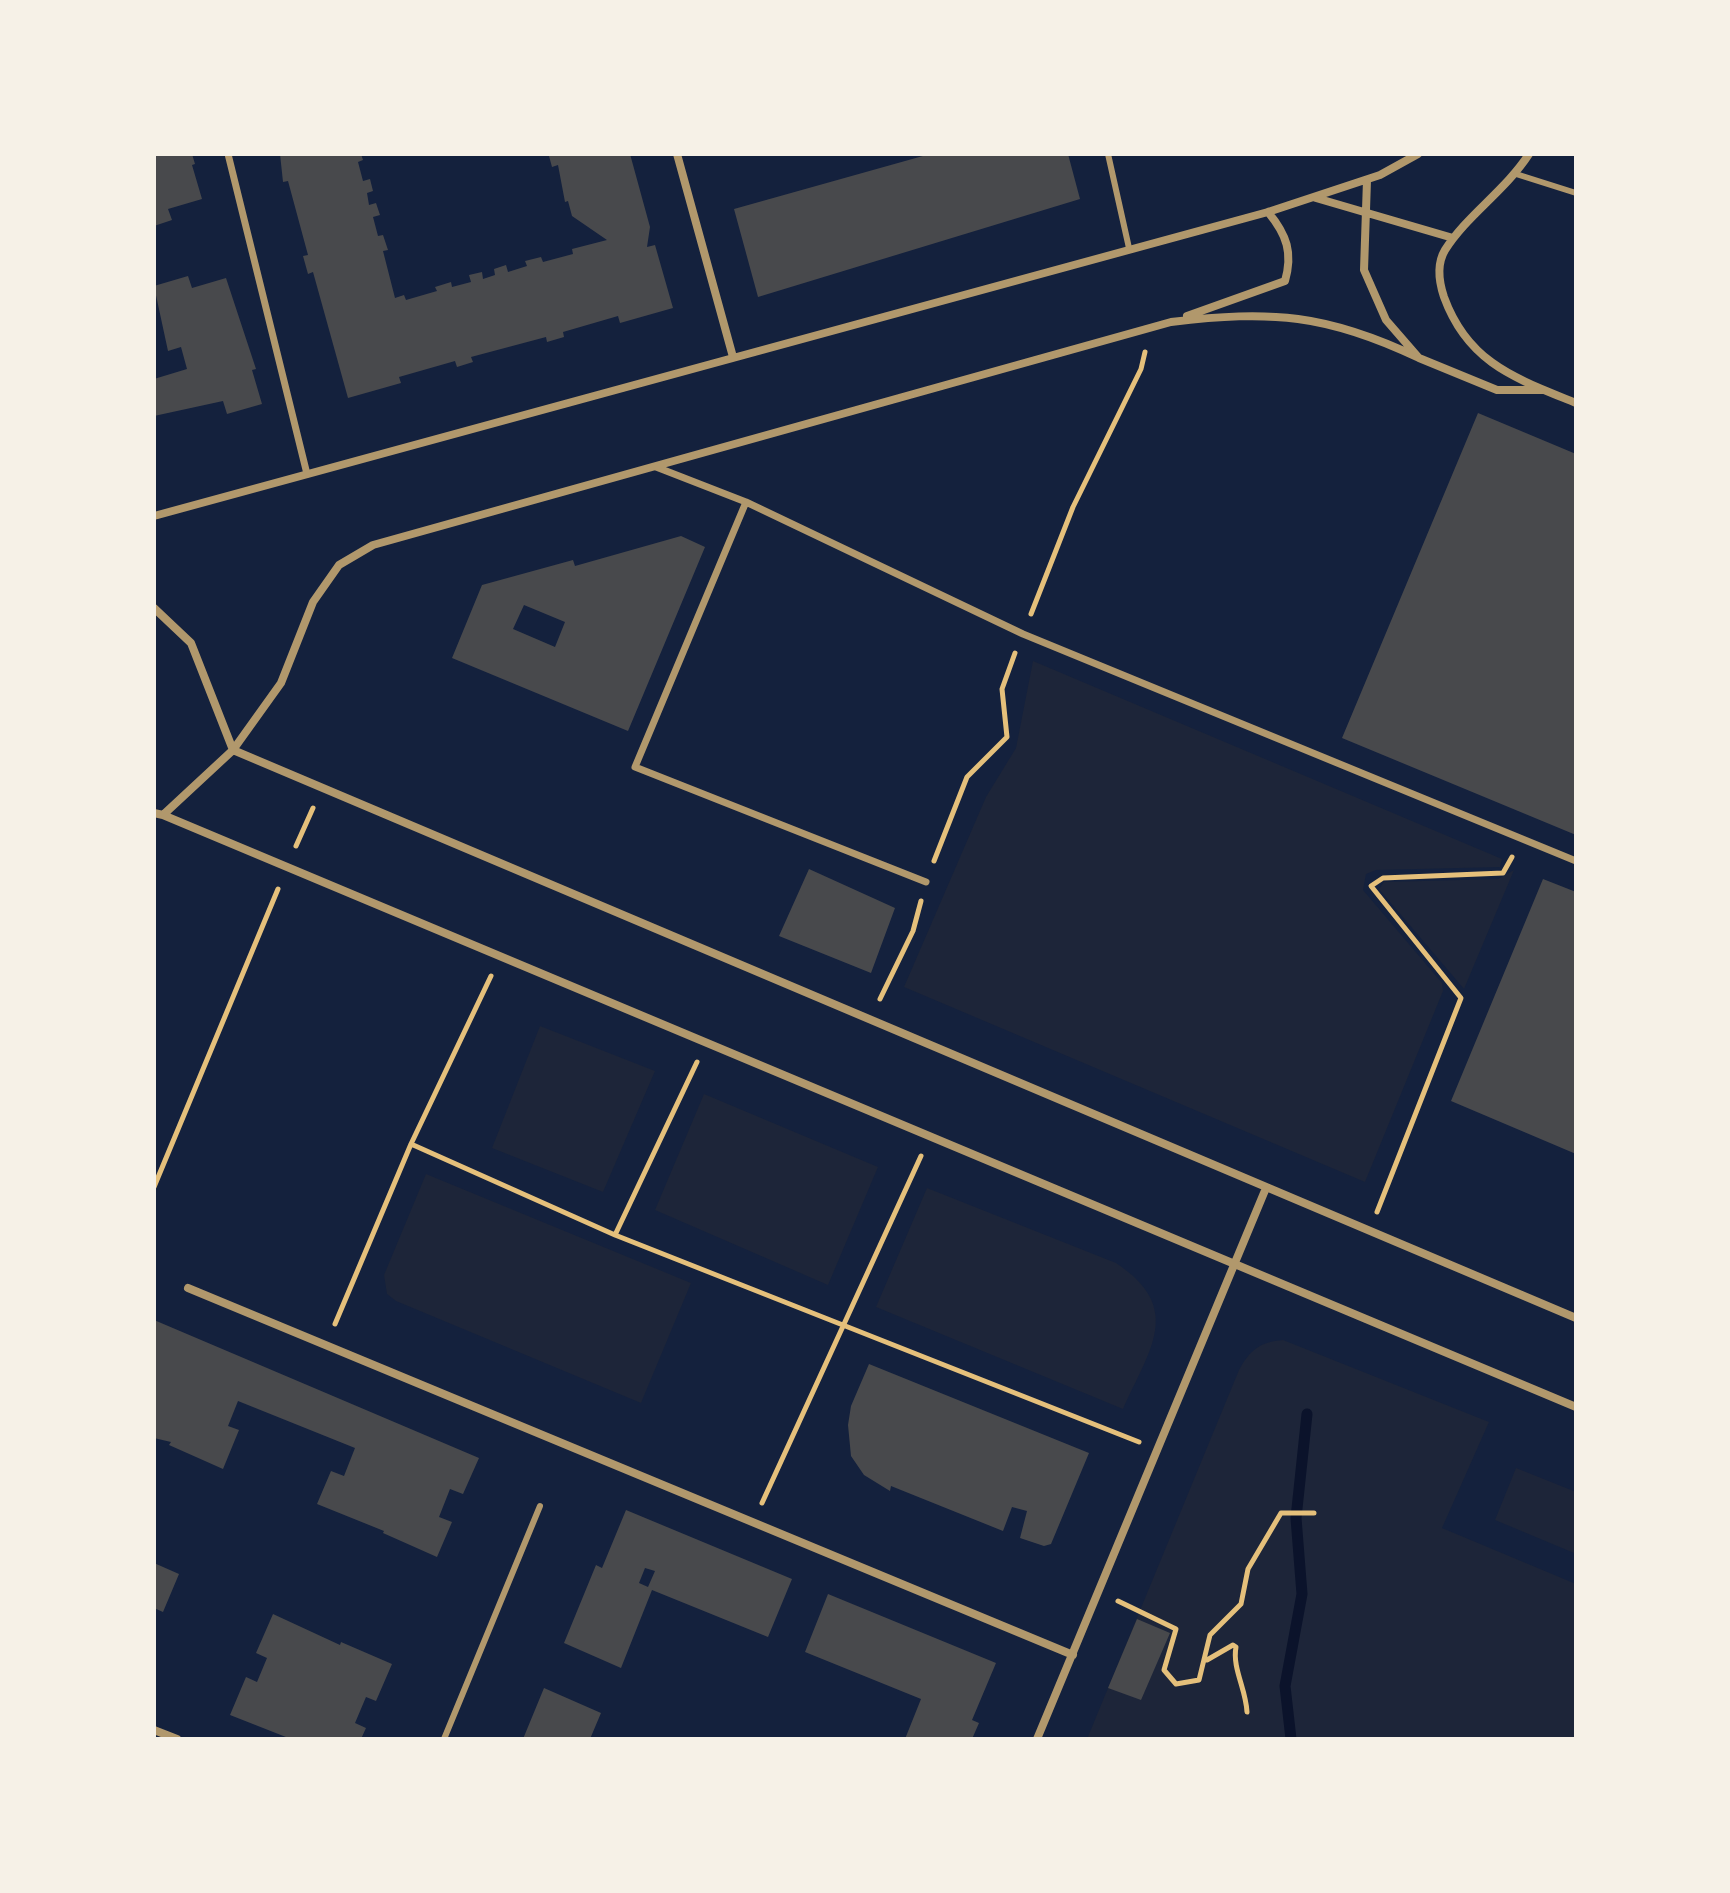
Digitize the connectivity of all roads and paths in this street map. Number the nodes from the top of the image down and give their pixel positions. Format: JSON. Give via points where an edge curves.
{"nodes":[{"id":1,"x":228,"y":154,"type":"edge"},
{"id":2,"x":677,"y":154,"type":"edge"},
{"id":3,"x":1108,"y":154,"type":"edge"},
{"id":4,"x":1418,"y":154,"type":"edge"},
{"id":5,"x":1529,"y":154,"type":"edge"},
{"id":6,"x":1516,"y":174,"type":"junction"},
{"id":7,"x":1367,"y":180,"type":"junction"},
{"id":8,"x":1576,"y":193,"type":"edge"},
{"id":9,"x":1312,"y":197,"type":"junction"},
{"id":10,"x":1367,"y":211,"type":"junction"},
{"id":11,"x":1268,"y":212,"type":"junction"},
{"id":12,"x":1453,"y":238,"type":"junction"},
{"id":13,"x":1129,"y":248,"type":"junction"},
{"id":14,"x":1171,"y":322,"type":"junction"},
{"id":15,"x":1151,"y":328,"type":"junction"},
{"id":16,"x":733,"y":357,"type":"junction"},
{"id":17,"x":1419,"y":358,"type":"junction"},
{"id":18,"x":1543,"y":390,"type":"junction"},
{"id":19,"x":1576,"y":403,"type":"edge"},
{"id":20,"x":656,"y":467,"type":"junction"},
{"id":21,"x":307,"y":474,"type":"junction"},
{"id":22,"x":746,"y":502,"type":"junction"},
{"id":23,"x":154,"y":516,"type":"edge"},
{"id":24,"x":154,"y":608,"type":"edge"},
{"id":25,"x":1023,"y":634,"type":"junction"},
{"id":26,"x":233,"y":750,"type":"junction"},
{"id":27,"x":321,"y":788,"type":"junction"},
{"id":28,"x":159,"y":814,"type":"edge"},
{"id":29,"x":1523,"y":840,"type":"junction"},
{"id":30,"x":1576,"y":861,"type":"edge"},
{"id":31,"x":286,"y":869,"type":"junction"},
{"id":32,"x":926,"y":882,"type":"junction"},
{"id":33,"x":500,"y":957,"type":"junction"},
{"id":34,"x":870,"y":1020,"type":"junction"},
{"id":35,"x":705,"y":1043,"type":"junction"},
{"id":36,"x":930,"y":1136,"type":"junction"},
{"id":37,"x":411,"y":1144,"type":"junction"},
{"id":38,"x":154,"y":1187,"type":"edge"},
{"id":39,"x":1266,"y":1188,"type":"junction"},
{"id":40,"x":1369,"y":1231,"type":"junction"},
{"id":41,"x":615,"y":1235,"type":"junction"},
{"id":42,"x":1237,"y":1263,"type":"junction"},
{"id":43,"x":188,"y":1288,"type":"dead end"},
{"id":44,"x":1576,"y":1318,"type":"edge"},
{"id":45,"x":844,"y":1323,"type":"junction"},
{"id":46,"x":326,"y":1345,"type":"junction"},
{"id":47,"x":1576,"y":1407,"type":"edge"},
{"id":48,"x":1158,"y":1450,"type":"junction"},
{"id":49,"x":540,"y":1506,"type":"dead end"},
{"id":50,"x":1314,"y":1513,"type":"dead end"},
{"id":51,"x":753,"y":1522,"type":"junction"},
{"id":52,"x":1099,"y":1592,"type":"junction"},
{"id":53,"x":1073,"y":1655,"type":"junction"},
{"id":54,"x":1207,"y":1660,"type":"junction"},
{"id":55,"x":1247,"y":1712,"type":"dead end"},
{"id":56,"x":154,"y":1730,"type":"edge"},
{"id":57,"x":177,"y":1739,"type":"edge"},
{"id":58,"x":444,"y":1739,"type":"edge"},
{"id":59,"x":1037,"y":1739,"type":"edge"}],
"edges":[{"from":1,"to":21,"type":"street"},
{"from":2,"to":16,"type":"street"},
{"from":3,"to":13,"type":"lane"},
{"from":4,"to":7,"type":"street"},
{"from":5,"to":6,"type":"street"},
{"from":6,"to":8,"type":"lane"},
{"from":6,"to":12,"type":"street"},
{"from":7,"to":9,"type":"street"},
{"from":7,"to":10,"type":"street"},
{"from":9,"to":10,"type":"street"},
{"from":9,"to":11,"type":"street"},
{"from":10,"to":12,"type":"street"},
{"from":10,"to":17,"type":"street","via":[[1364,270],[1386,320]]},
{"from":11,"to":13,"type":"street"},
{"from":11,"to":14,"type":"street","via":[[1283,229],[1292,258],[1285,281]]},
{"from":12,"to":18,"type":"street","via":[[1442,255],[1438,280],[1454,324],[1475,353]]},
{"from":13,"to":16,"type":"street"},
{"from":14,"to":15,"type":"street"},
{"from":14,"to":17,"type":"street","via":[[1244,313],[1309,319],[1374,336]]},
{"from":15,"to":20,"type":"street"},
{"from":15,"to":25,"type":"path","via":[[1141,369],[1073,507]]},
{"from":16,"to":21,"type":"street"},
{"from":17,"to":18,"type":"street","via":[[1497,390]]},
{"from":18,"to":19,"type":"street"},
{"from":20,"to":22,"type":"street"},
{"from":20,"to":26,"type":"street","via":[[373,545],[339,565],[313,602],[281,683]]},
{"from":21,"to":23,"type":"street"},
{"from":22,"to":25,"type":"street"},
{"from":22,"to":32,"type":"street","via":[[635,767]]},
{"from":24,"to":26,"type":"street","via":[[191,643]]},
{"from":25,"to":29,"type":"street"},
{"from":25,"to":32,"type":"path","via":[[1002,689],[1007,737],[967,777]]},
{"from":26,"to":27,"type":"street"},
{"from":26,"to":28,"type":"street"},
{"from":27,"to":31,"type":"path"},
{"from":27,"to":34,"type":"street"},
{"from":28,"to":31,"type":"street"},
{"from":29,"to":30,"type":"street"},
{"from":29,"to":40,"type":"path","via":[[1503,873],[1383,878],[1371,886],[1461,998]]},
{"from":31,"to":33,"type":"street"},
{"from":31,"to":38,"type":"path"},
{"from":32,"to":34,"type":"path","via":[[913,931]]},
{"from":33,"to":35,"type":"street"},
{"from":33,"to":37,"type":"path"},
{"from":34,"to":39,"type":"street"},
{"from":35,"to":36,"type":"street"},
{"from":35,"to":41,"type":"path"},
{"from":36,"to":42,"type":"street"},
{"from":36,"to":45,"type":"path"},
{"from":37,"to":41,"type":"path"},
{"from":37,"to":46,"type":"path"},
{"from":39,"to":40,"type":"street"},
{"from":39,"to":42,"type":"street"},
{"from":40,"to":44,"type":"street"},
{"from":41,"to":45,"type":"path"},
{"from":42,"to":47,"type":"street"},
{"from":42,"to":48,"type":"street"},
{"from":43,"to":46,"type":"street"},
{"from":45,"to":48,"type":"path"},
{"from":45,"to":51,"type":"path"},
{"from":46,"to":51,"type":"street"},
{"from":48,"to":52,"type":"street"},
{"from":49,"to":58,"type":"lane"},
{"from":50,"to":54,"type":"path","via":[[1281,1513],[1248,1569],[1241,1604],[1210,1635]]},
{"from":51,"to":53,"type":"street"},
{"from":52,"to":53,"type":"street"},
{"from":52,"to":54,"type":"path","via":[[1176,1629],[1164,1670],[1176,1684],[1199,1680]]},
{"from":53,"to":59,"type":"street"},
{"from":54,"to":55,"type":"path","via":[[1236,1647]]},
{"from":56,"to":57,"type":"street"}]}
